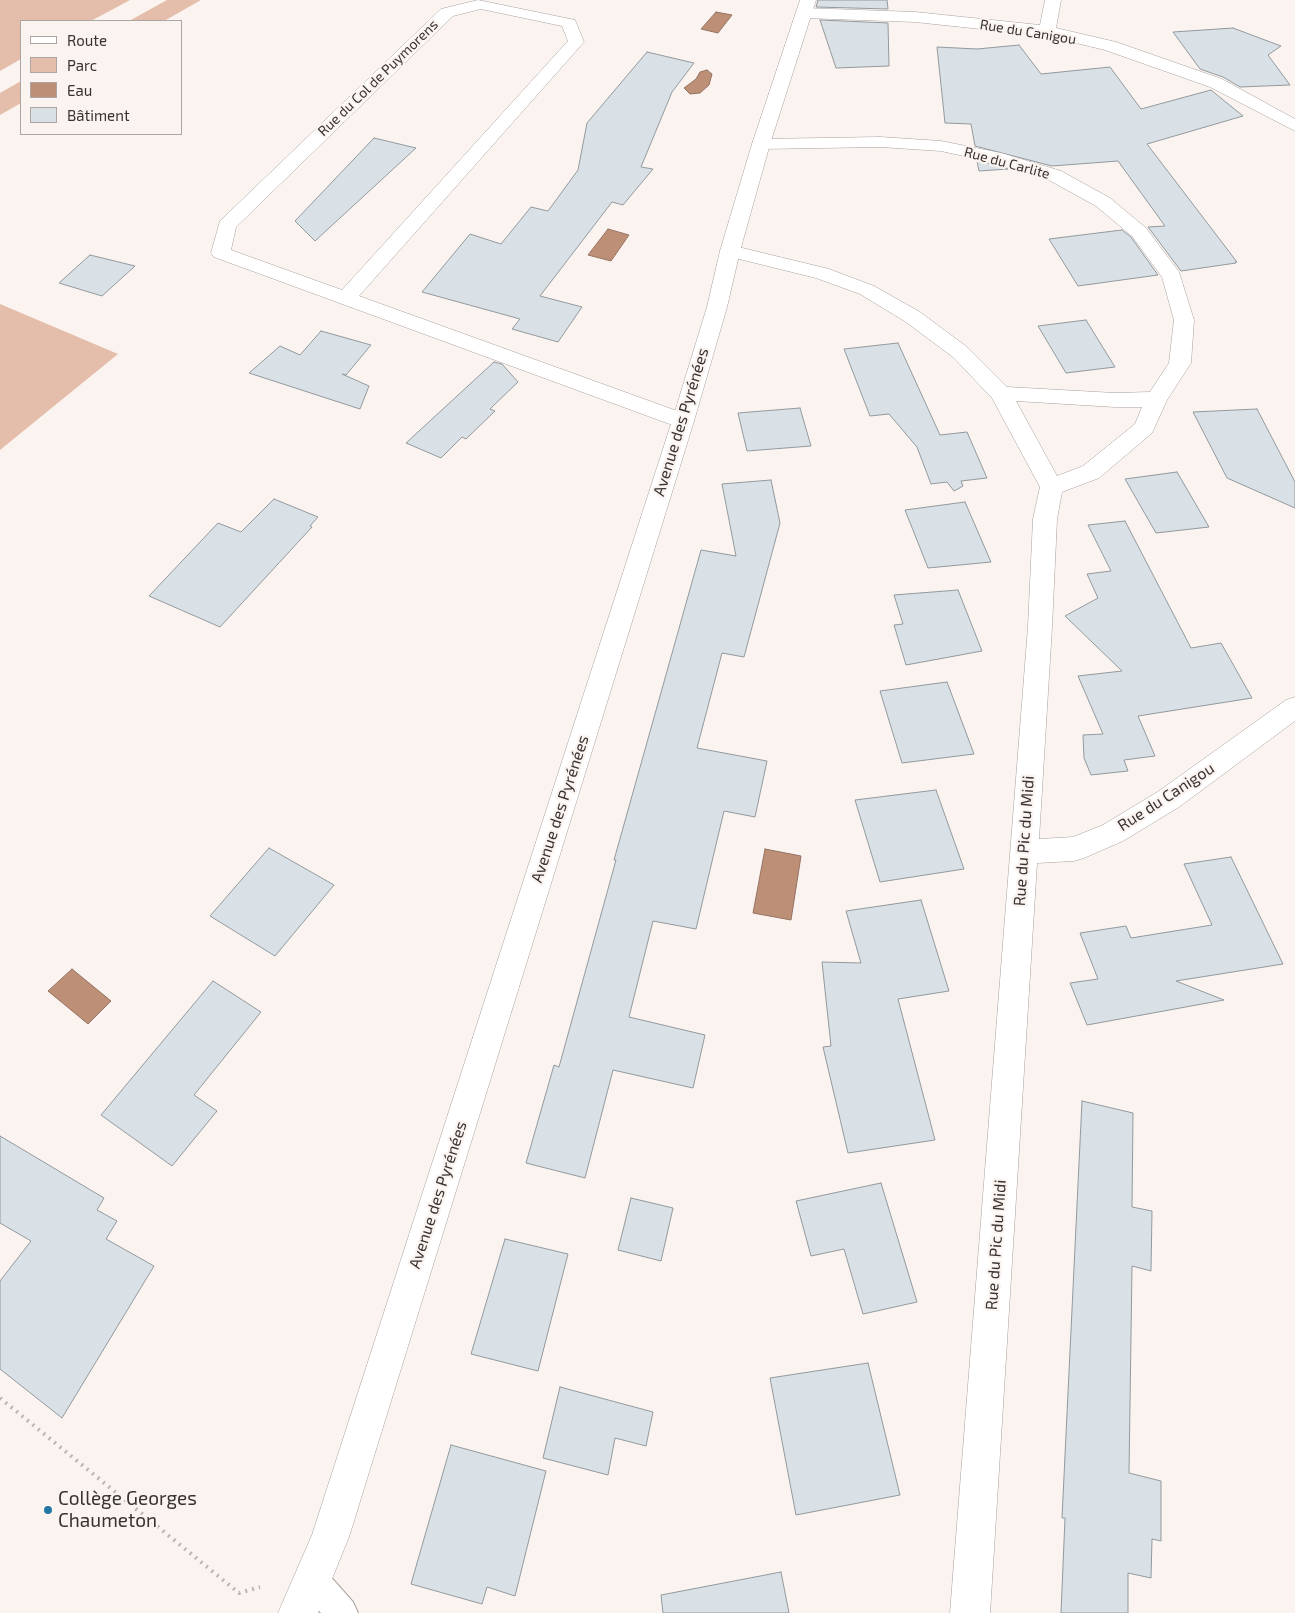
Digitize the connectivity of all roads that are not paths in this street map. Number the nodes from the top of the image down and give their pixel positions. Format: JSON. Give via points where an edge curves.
{"nodes":[{"id":1,"x":1053,"y":0,"type":"edge"},
{"id":2,"x":806,"y":6,"type":"edge"},
{"id":3,"x":1047,"y":31,"type":"junction"},
{"id":4,"x":1295,"y":126,"type":"edge"},
{"id":5,"x":761,"y":144,"type":"junction"},
{"id":6,"x":730,"y":251,"type":"junction"},
{"id":7,"x":347,"y":297,"type":"junction"},
{"id":8,"x":1001,"y":394,"type":"junction"},
{"id":9,"x":1156,"y":399,"type":"junction"},
{"id":10,"x":682,"y":421,"type":"junction"},
{"id":11,"x":1051,"y":487,"type":"junction"},
{"id":12,"x":1295,"y":707,"type":"edge"},
{"id":13,"x":1023,"y":852,"type":"junction"},
{"id":14,"x":312,"y":1579,"type":"junction"},
{"id":15,"x":298,"y":1613,"type":"edge"},
{"id":16,"x":342,"y":1613,"type":"edge"},
{"id":17,"x":970,"y":1613,"type":"edge"}],
"edges":[{"from":1,"to":3,"type":"street"},
{"from":2,"to":3,"type":"street","name":"Rue du Canigou"},
{"from":2,"to":5,"type":"street","name":"Avenue des Pyrénées"},
{"from":3,"to":4,"type":"street","name":"Rue du Canigou","via":[[1110,46],[1216,83]]},
{"from":5,"to":6,"type":"street","name":"Avenue des Pyrénées"},
{"from":5,"to":9,"type":"street","name":"Rue du Carlite","via":[[880,142],[941,146],[995,157],[1054,175],[1103,202],[1139,232],[1172,276],[1184,320],[1180,363]]},
{"from":6,"to":8,"type":"street","via":[[822,273],[867,290],[913,317],[960,352]]},
{"from":6,"to":10,"type":"street","name":"Avenue des Pyrénées","via":[[717,307]]},
{"from":7,"to":7,"type":"street","name":"Rue du Col de Puymorens","via":[[221,253],[227,224],[447,12],[480,4],[569,23],[576,42]]},
{"from":7,"to":10,"type":"street","name":"Rue du Col de Puymorens"},
{"from":8,"to":9,"type":"street"},
{"from":8,"to":11,"type":"street"},
{"from":9,"to":11,"type":"street","name":"Rue du Carlite","via":[[1144,428],[1090,472]]},
{"from":10,"to":14,"type":"street","name":"Avenue des Pyrénées","via":[[330,1537]]},
{"from":11,"to":13,"type":"street","name":"Rue du Pic du Midi","via":[[1045,519]]},
{"from":12,"to":13,"type":"street","name":"Rue du Canigou","via":[[1169,799],[1113,833],[1074,850]]},
{"from":13,"to":17,"type":"street","name":"Rue du Pic du Midi"},
{"from":14,"to":15,"type":"street","name":"Avenue des Pyrénées"},
{"from":14,"to":16,"type":"lane"}]}
